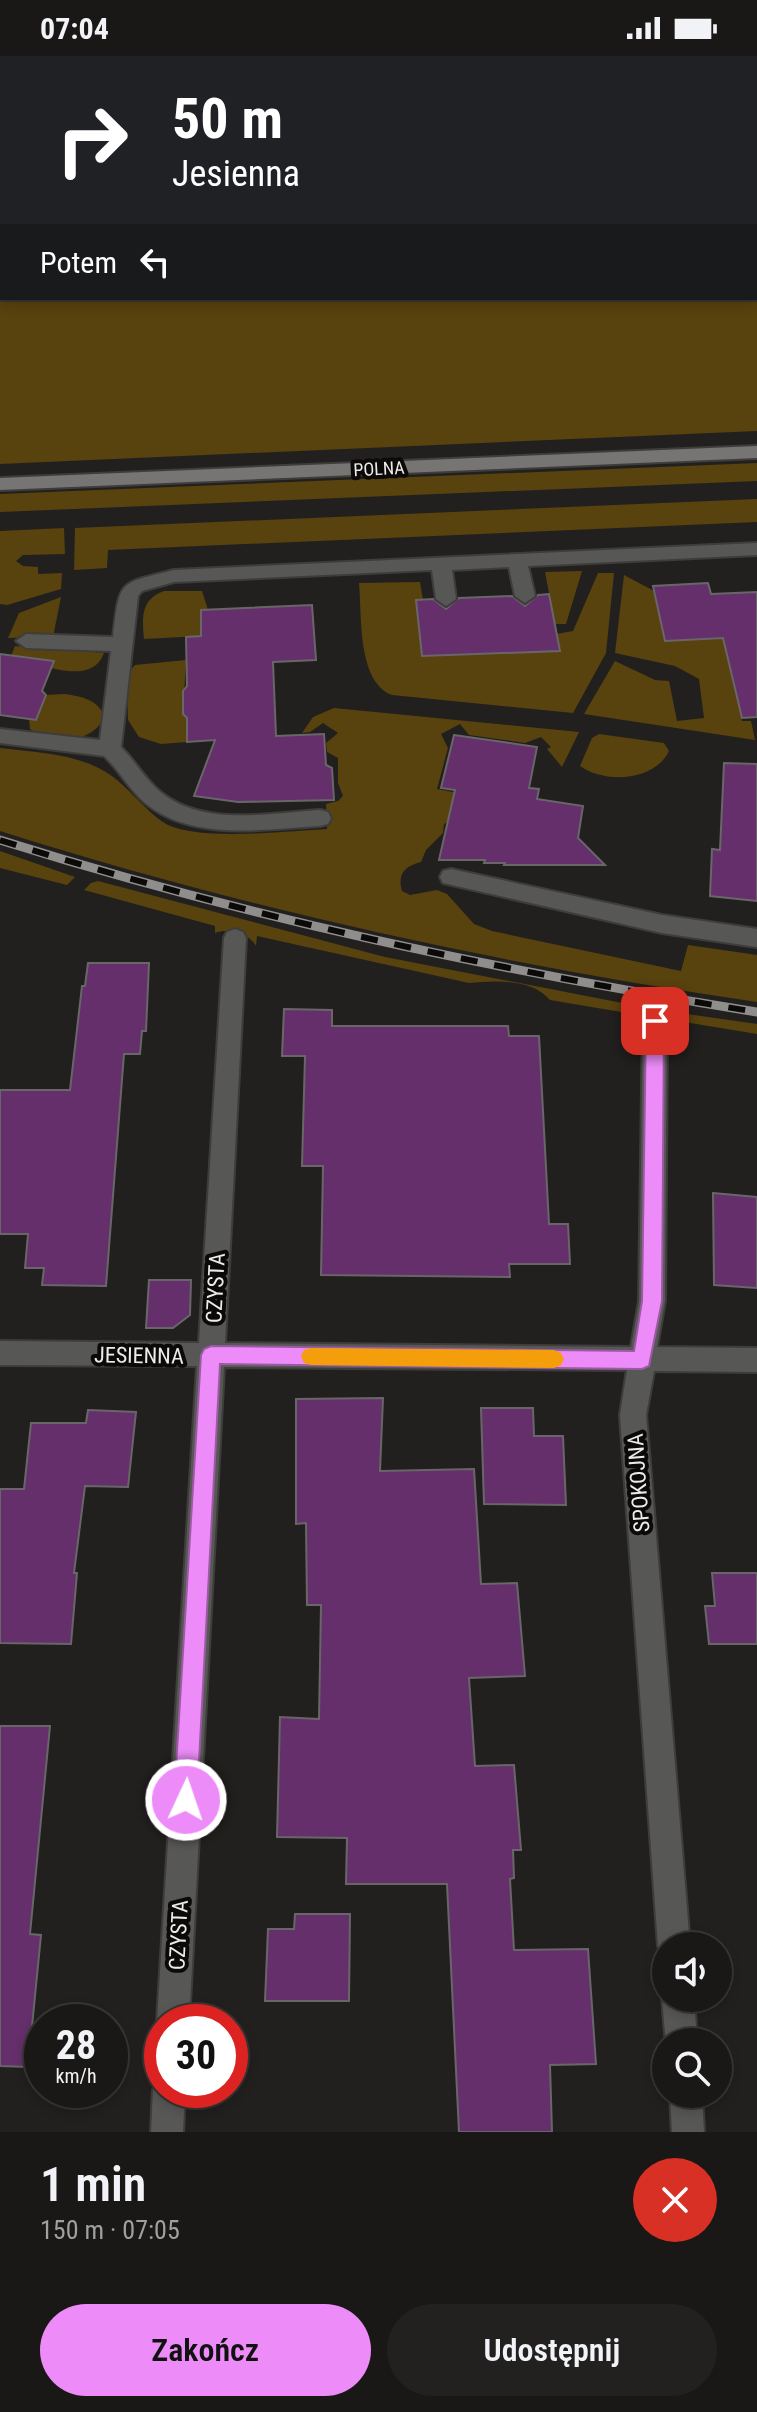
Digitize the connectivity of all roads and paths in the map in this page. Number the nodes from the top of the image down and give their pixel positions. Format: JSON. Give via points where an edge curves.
{"nodes":[{"id":1,"x":757,"y":452,"type":"edge"},
{"id":2,"x":0,"y":484,"type":"edge"},
{"id":3,"x":757,"y":549,"type":"edge"},
{"id":4,"x":517,"y":561,"type":"junction"},
{"id":5,"x":441,"y":564,"type":"junction"},
{"id":6,"x":525,"y":596,"type":"dead end"},
{"id":7,"x":446,"y":599,"type":"dead end"},
{"id":8,"x":26,"y":641,"type":"dead end"},
{"id":9,"x":122,"y":644,"type":"junction"},
{"id":10,"x":0,"y":736,"type":"edge"},
{"id":11,"x":110,"y":749,"type":"junction"},
{"id":12,"x":320,"y":818,"type":"dead end"},
{"id":13,"x":451,"y":877,"type":"dead end"},
{"id":14,"x":235,"y":938,"type":"dead end"},
{"id":15,"x":757,"y":938,"type":"edge"},
{"id":16,"x":655,"y":1021,"type":"dead end"},
{"id":17,"x":0,"y":1353,"type":"edge"},
{"id":18,"x":211,"y":1355,"type":"junction"},
{"id":19,"x":642,"y":1360,"type":"junction"},
{"id":20,"x":757,"y":1360,"type":"edge"},
{"id":21,"x":673,"y":1932,"type":"edge"},
{"id":22,"x":174,"y":2004,"type":"edge"},
{"id":23,"x":168,"y":2108,"type":"edge"},
{"id":24,"x":687,"y":2108,"type":"edge"},
{"id":25,"x":167,"y":2132,"type":"edge"},
{"id":26,"x":688,"y":2132,"type":"edge"}],
"edges":[{"from":1,"to":2,"type":"street","name":"POLNA"},
{"from":3,"to":4,"type":"street"},
{"from":4,"to":5,"type":"street"},
{"from":4,"to":6,"type":"street"},
{"from":5,"to":7,"type":"street"},
{"from":5,"to":9,"type":"street","via":[[158,579],[135,586],[128,594]]},
{"from":8,"to":9,"type":"street"},
{"from":9,"to":11,"type":"street"},
{"from":10,"to":11,"type":"street"},
{"from":11,"to":12,"type":"street","via":[[153,798],[175,813],[219,821]]},
{"from":13,"to":15,"type":"street","via":[[662,924]]},
{"from":14,"to":18,"type":"street","name":"CZYSTA"},
{"from":16,"to":19,"type":"street","name":"SPOKOJNA","via":[[652,1301]]},
{"from":17,"to":18,"type":"street","name":"JESIENNA"},
{"from":18,"to":19,"type":"street","name":"JESIENNA"},
{"from":18,"to":22,"type":"street","name":"CZYSTA"},
{"from":19,"to":20,"type":"street","name":"JESIENNA"},
{"from":19,"to":21,"type":"street","name":"SPOKOJNA","via":[[633,1415]]},
{"from":23,"to":25,"type":"street"},
{"from":24,"to":26,"type":"street"}]}
